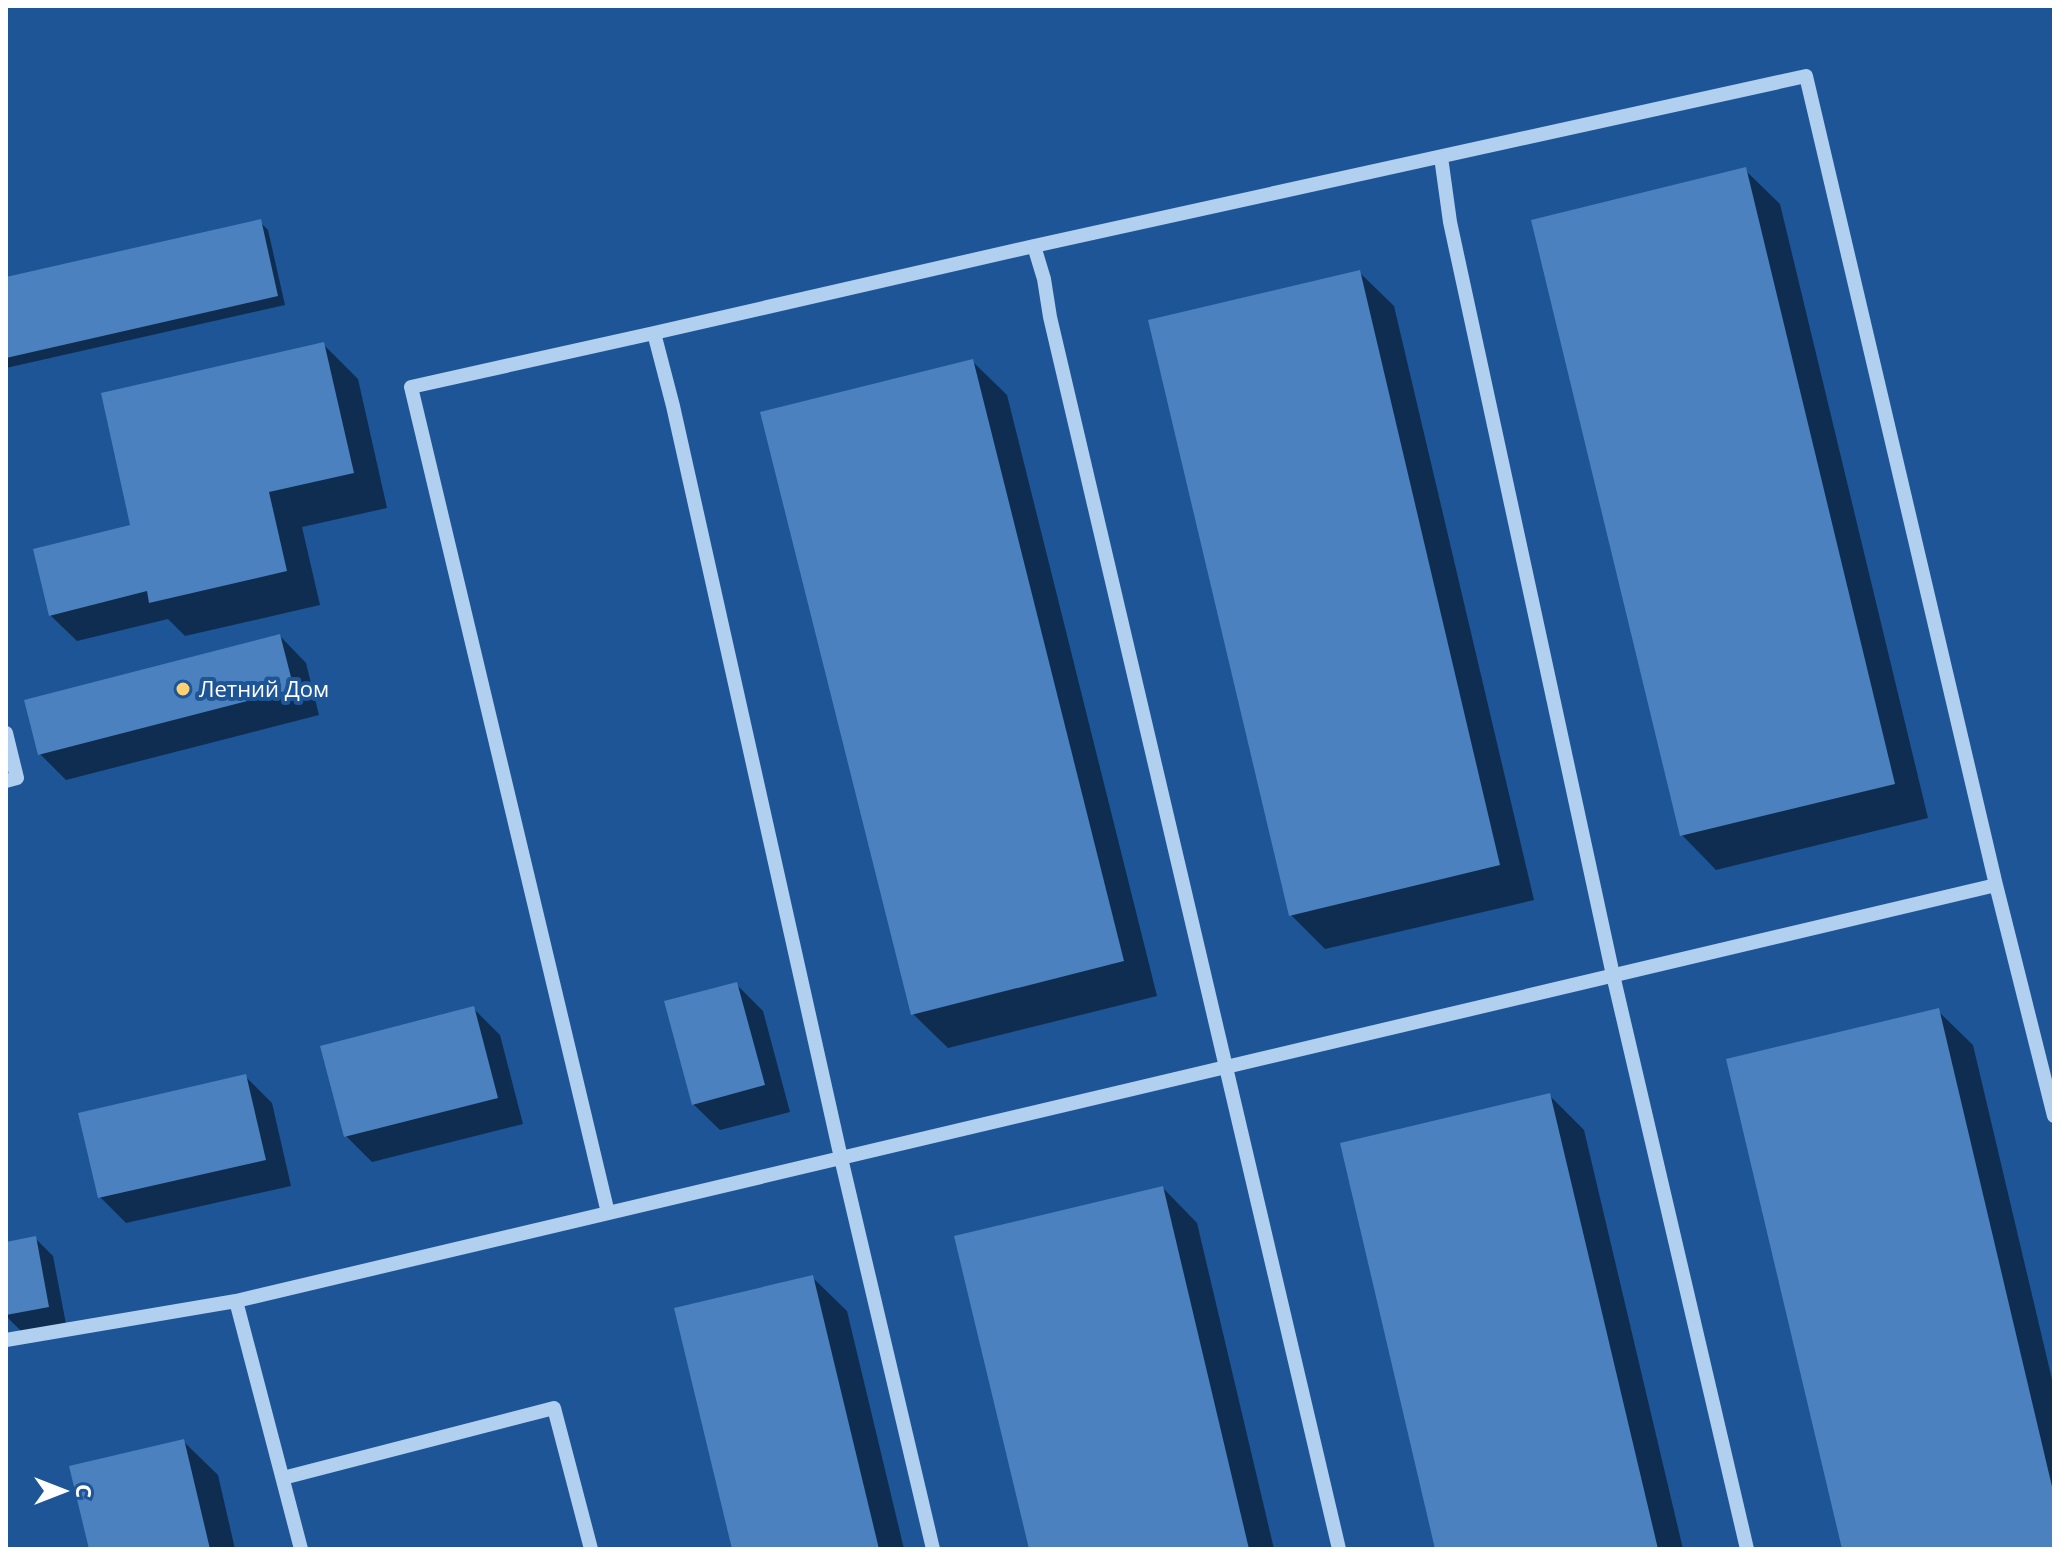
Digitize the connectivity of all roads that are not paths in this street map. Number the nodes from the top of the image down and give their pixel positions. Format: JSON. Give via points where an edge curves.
{"nodes":[{"id":1,"x":1441,"y":157,"type":"junction"},
{"id":2,"x":1034,"y":246,"type":"junction"},
{"id":3,"x":654,"y":333,"type":"junction"},
{"id":4,"x":6,"y":733,"type":"edge"},
{"id":5,"x":6,"y":781,"type":"edge"},
{"id":6,"x":1996,"y":885,"type":"junction"},
{"id":7,"x":1613,"y":975,"type":"junction"},
{"id":8,"x":1225,"y":1067,"type":"junction"},
{"id":9,"x":2054,"y":1116,"type":"edge"},
{"id":10,"x":841,"y":1158,"type":"junction"},
{"id":11,"x":608,"y":1213,"type":"junction"},
{"id":12,"x":236,"y":1301,"type":"junction"},
{"id":13,"x":6,"y":1340,"type":"edge"},
{"id":14,"x":283,"y":1478,"type":"junction"},
{"id":15,"x":301,"y":1549,"type":"edge"},
{"id":16,"x":591,"y":1549,"type":"edge"},
{"id":17,"x":933,"y":1549,"type":"edge"},
{"id":18,"x":1339,"y":1549,"type":"edge"},
{"id":19,"x":1747,"y":1549,"type":"edge"}],
"edges":[{"from":1,"to":2,"type":"lane"},
{"from":1,"to":6,"type":"lane","via":[[1806,76]]},
{"from":1,"to":7,"type":"lane","via":[[1450,222]]},
{"from":2,"to":3,"type":"lane"},
{"from":2,"to":8,"type":"lane"},
{"from":3,"to":10,"type":"lane"},
{"from":3,"to":11,"type":"lane","via":[[411,387]]},
{"from":4,"to":5,"type":"lane","via":[[17,778]]},
{"from":6,"to":7,"type":"lane"},
{"from":6,"to":9,"type":"lane"},
{"from":7,"to":8,"type":"lane"},
{"from":7,"to":19,"type":"lane"},
{"from":8,"to":10,"type":"lane"},
{"from":8,"to":18,"type":"lane"},
{"from":10,"to":11,"type":"lane"},
{"from":10,"to":17,"type":"lane"},
{"from":11,"to":12,"type":"lane"},
{"from":12,"to":13,"type":"lane"},
{"from":12,"to":14,"type":"lane"},
{"from":14,"to":15,"type":"lane"},
{"from":14,"to":16,"type":"lane","via":[[554,1408]]}]}
